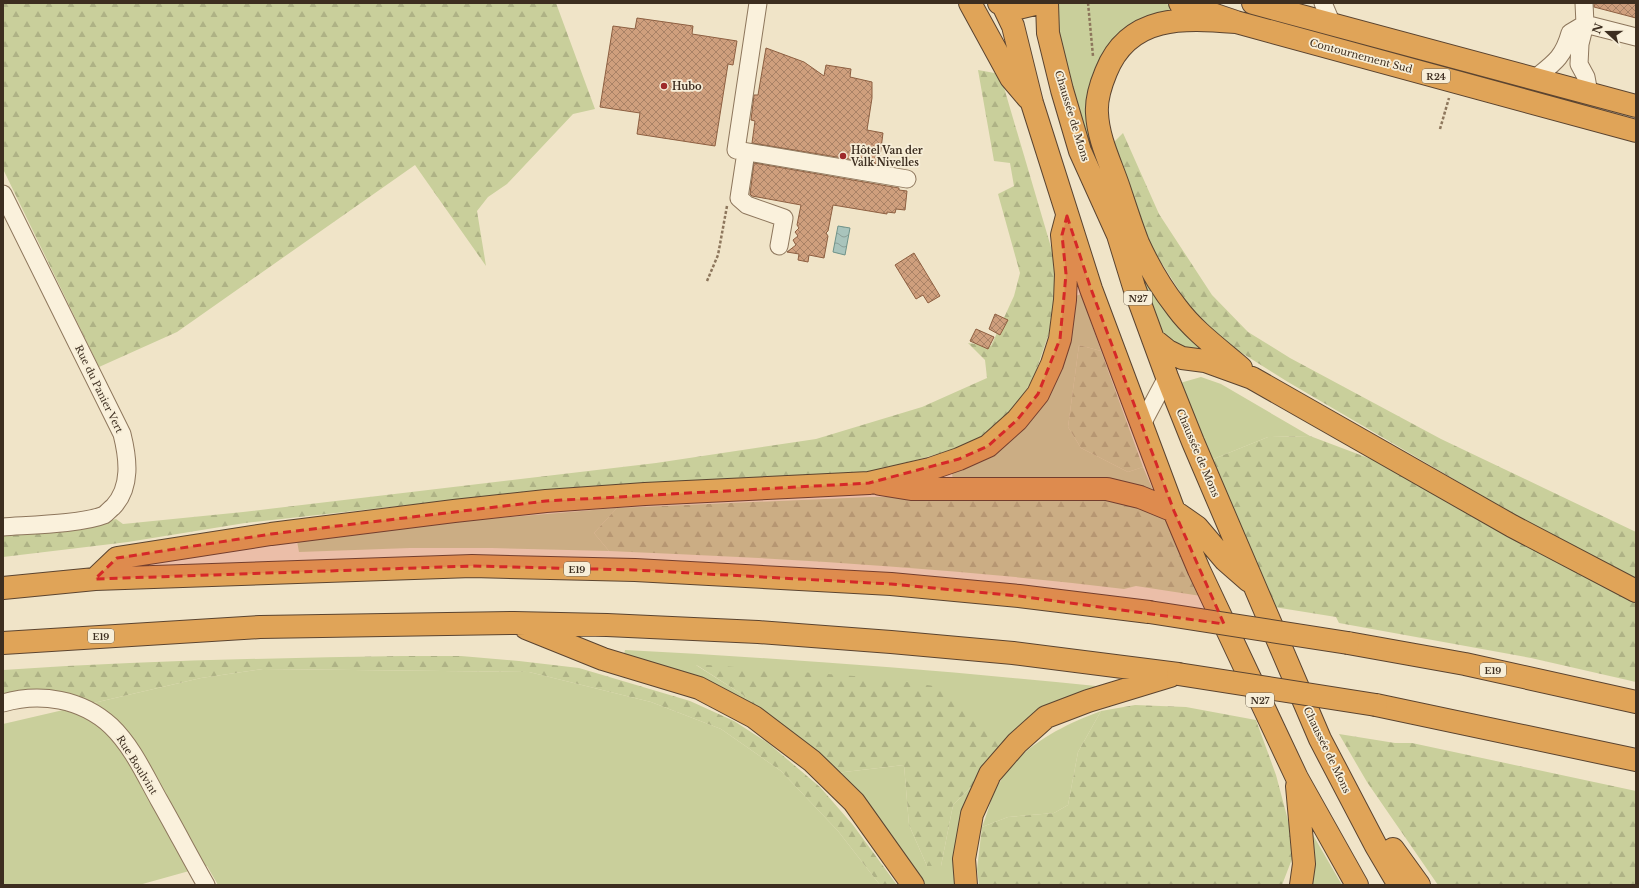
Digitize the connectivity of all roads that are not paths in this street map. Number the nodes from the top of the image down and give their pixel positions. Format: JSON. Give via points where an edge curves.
{"nodes":[{"id":1,"x":758,"y":3,"type":"edge"},
{"id":2,"x":970,"y":3,"type":"edge"},
{"id":3,"x":1039,"y":3,"type":"edge"},
{"id":4,"x":1047,"y":3,"type":"edge"},
{"id":5,"x":1180,"y":3,"type":"edge"},
{"id":6,"x":1253,"y":3,"type":"edge"},
{"id":7,"x":1323,"y":3,"type":"edge"},
{"id":8,"x":1584,"y":3,"type":"edge"},
{"id":9,"x":1001,"y":4,"type":"edge"},
{"id":10,"x":1298,"y":8,"type":"edge"},
{"id":11,"x":1236,"y":22,"type":"junction"},
{"id":12,"x":1332,"y":24,"type":"junction"},
{"id":13,"x":1585,"y":24,"type":"junction"},
{"id":14,"x":1636,"y":37,"type":"edge"},
{"id":15,"x":1534,"y":79,"type":"junction"},
{"id":16,"x":1589,"y":93,"type":"junction"},
{"id":17,"x":1032,"y":103,"type":"junction"},
{"id":18,"x":1636,"y":106,"type":"edge"},
{"id":19,"x":1636,"y":130,"type":"edge"},
{"id":20,"x":746,"y":152,"type":"junction"},
{"id":21,"x":907,"y":178,"type":"dead end"},
{"id":22,"x":3,"y":194,"type":"edge"},
{"id":23,"x":1067,"y":216,"type":"junction"},
{"id":24,"x":779,"y":246,"type":"dead end"},
{"id":25,"x":1153,"y":339,"type":"junction"},
{"id":26,"x":1167,"y":377,"type":"junction"},
{"id":27,"x":1252,"y":378,"type":"junction"},
{"id":28,"x":1142,"y":426,"type":"junction"},
{"id":29,"x":869,"y":483,"type":"junction"},
{"id":30,"x":1174,"y":511,"type":"junction"},
{"id":31,"x":3,"y":527,"type":"edge"},
{"id":32,"x":95,"y":579,"type":"junction"},
{"id":33,"x":1254,"y":586,"type":"junction"},
{"id":34,"x":3,"y":588,"type":"edge"},
{"id":35,"x":1636,"y":591,"type":"edge"},
{"id":36,"x":514,"y":623,"type":"junction"},
{"id":37,"x":3,"y":643,"type":"edge"},
{"id":38,"x":1178,"y":674,"type":"junction"},
{"id":39,"x":1636,"y":702,"type":"edge"},
{"id":40,"x":3,"y":703,"type":"edge"},
{"id":41,"x":1636,"y":760,"type":"edge"},
{"id":42,"x":1297,"y":778,"type":"junction"},
{"id":43,"x":1351,"y":799,"type":"junction"},
{"id":44,"x":206,"y":885,"type":"edge"},
{"id":45,"x":913,"y":885,"type":"edge"},
{"id":46,"x":966,"y":885,"type":"edge"},
{"id":47,"x":1301,"y":885,"type":"edge"},
{"id":48,"x":1357,"y":885,"type":"edge"},
{"id":49,"x":1400,"y":885,"type":"edge"},
{"id":50,"x":1419,"y":885,"type":"edge"}],
"edges":[{"from":1,"to":20,"type":"street","via":[[736,150]]},
{"from":2,"to":17,"type":"highway","via":[[1011,78]]},
{"from":3,"to":9,"type":"highway","via":[[1018,8]]},
{"from":4,"to":25,"type":"highway","name":"Chaussée de Mons","number":"N27","via":[[1048,33],[1078,144],[1118,235]]},
{"from":5,"to":11,"type":"highway","name":"Contournement Sud","number":"R24"},
{"from":6,"to":10,"type":"highway","number":"R24"},
{"from":7,"to":12,"type":"street"},
{"from":8,"to":13,"type":"street"},
{"from":9,"to":17,"type":"highway","number":"N27","via":[[1013,26]]},
{"from":10,"to":12,"type":"highway","number":"R24"},
{"from":11,"to":19,"type":"highway","name":"Contournement Sud","number":"R24"},
{"from":11,"to":27,"type":"highway","via":[[1199,19],[1164,22],[1146,28],[1126,42],[1110,61],[1100,87],[1097,112],[1102,138],[1138,243],[1157,277],[1177,309]]},
{"from":12,"to":15,"type":"highway","number":"R24"},
{"from":13,"to":14,"type":"street"},
{"from":13,"to":15,"type":"street","via":[[1570,33],[1559,59]]},
{"from":13,"to":16,"type":"street","via":[[1579,64],[1586,77]]},
{"from":15,"to":16,"type":"highway","number":"R24"},
{"from":16,"to":18,"type":"highway","number":"R24"},
{"from":17,"to":23,"type":"highway","number":"N27"},
{"from":20,"to":21,"type":"street"},
{"from":20,"to":24,"type":"street","via":[[738,198],[747,205],[784,218]]},
{"from":22,"to":31,"type":"street","name":"Rue du Panier Vert","via":[[122,434],[126,452],[127,481],[120,500],[105,515],[81,520]]},
{"from":23,"to":28,"type":"highway","number":"N27"},
{"from":23,"to":29,"type":"highway","via":[[1062,235],[1066,281],[1060,339],[1038,394],[1017,420],[988,446],[960,460]]},
{"from":25,"to":26,"type":"highway","name":"Chaussée de Mons","number":"N27"},
{"from":25,"to":27,"type":"highway","via":[[1182,358],[1205,361]]},
{"from":26,"to":28,"type":"street"},
{"from":26,"to":33,"type":"highway","name":"Chaussée de Mons","number":"N27"},
{"from":27,"to":35,"type":"highway","via":[[1512,526]]},
{"from":28,"to":30,"type":"highway","number":"N27"},
{"from":29,"to":30,"type":"highway","via":[[911,489],[1107,489],[1140,497]]},
{"from":29,"to":32,"type":"highway","via":[[646,494],[446,512],[271,534],[117,558]]},
{"from":30,"to":33,"type":"highway","via":[[1197,527],[1225,560]]},
{"from":30,"to":42,"type":"highway","number":"N27"},
{"from":32,"to":34,"type":"highway","number":"E19"},
{"from":32,"to":39,"type":"highway","number":"E19","bridge":true,"via":[[472,566],[635,570],[891,584],[1149,612],[1348,643],[1465,664]]},
{"from":33,"to":43,"type":"highway","name":"Chaussée de Mons","number":"N27","via":[[1320,739]]},
{"from":36,"to":37,"type":"highway","number":"E19","via":[[260,627]]},
{"from":36,"to":38,"type":"highway","number":"E19","via":[[765,632],[1013,653]]},
{"from":36,"to":45,"type":"highway","via":[[603,659],[698,688],[754,717],[812,761],[854,802]]},
{"from":38,"to":41,"type":"highway","number":"E19","bridge":true,"via":[[1376,705]]},
{"from":38,"to":46,"type":"highway","via":[[1088,701],[1046,717],[1017,743],[990,774],[972,814],[964,859]]},
{"from":40,"to":44,"type":"street","name":"Rue Boulvint","via":[[33,697],[62,701],[82,707],[110,726],[137,762]]},
{"from":42,"to":47,"type":"highway","via":[[1304,864]]},
{"from":42,"to":48,"type":"highway","number":"N27"},
{"from":43,"to":49,"type":"highway","name":"Chaussée de Mons","number":"N27"},
{"from":43,"to":50,"type":"highway","via":[[1376,826]]}]}
